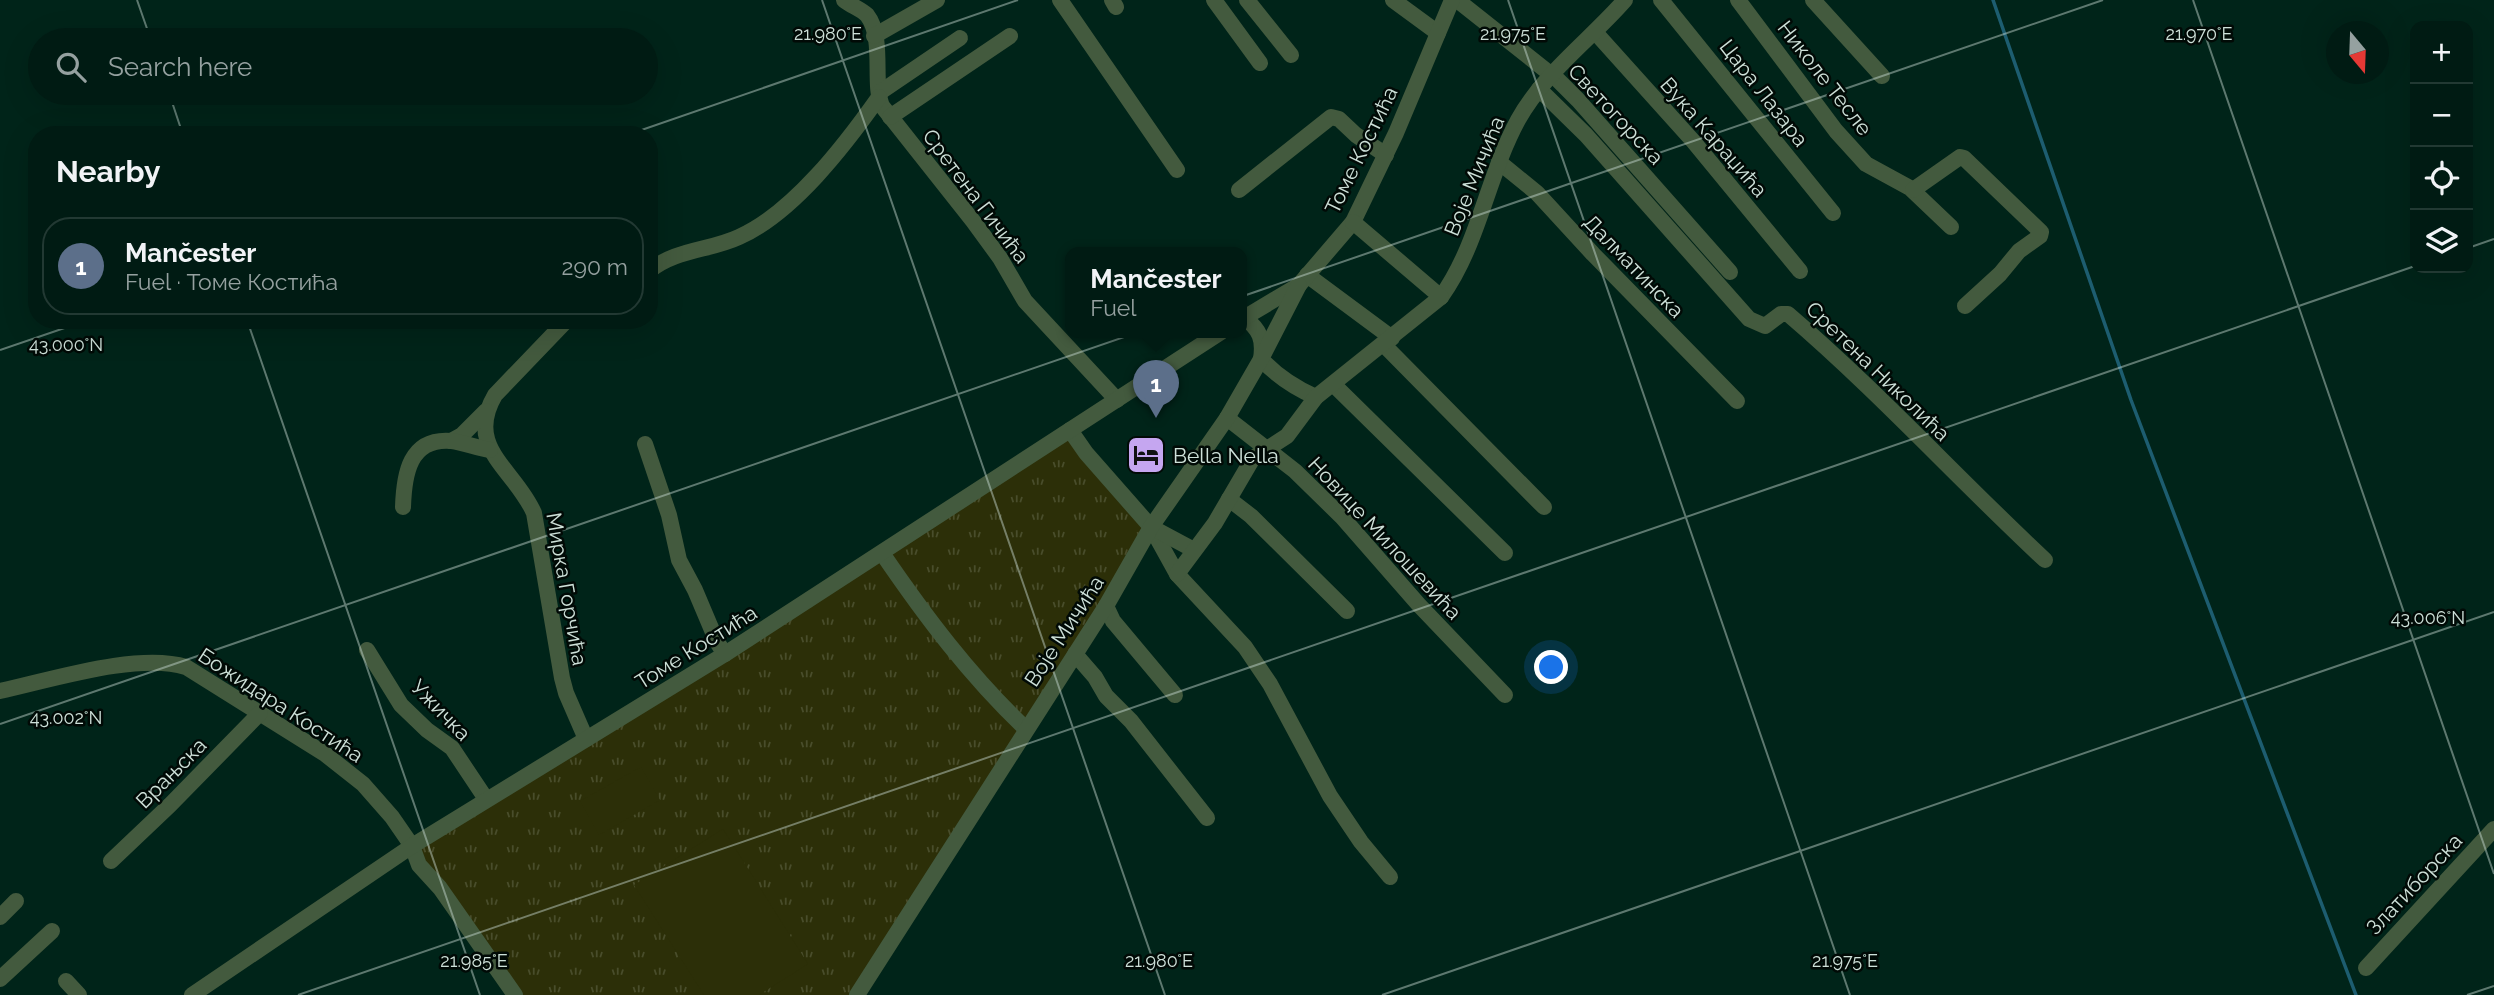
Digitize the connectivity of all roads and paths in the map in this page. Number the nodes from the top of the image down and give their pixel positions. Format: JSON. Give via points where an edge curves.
{"nodes":[{"id":1,"x":844,"y":0,"type":"edge"},
{"id":2,"x":937,"y":0,"type":"edge"},
{"id":3,"x":1060,"y":0,"type":"edge"},
{"id":4,"x":1213,"y":0,"type":"edge"},
{"id":5,"x":1247,"y":0,"type":"edge"},
{"id":6,"x":1393,"y":0,"type":"edge"},
{"id":7,"x":1455,"y":0,"type":"edge"},
{"id":8,"x":1625,"y":0,"type":"edge"},
{"id":9,"x":1661,"y":0,"type":"edge"},
{"id":10,"x":1738,"y":0,"type":"edge"},
{"id":11,"x":1813,"y":0,"type":"edge"},
{"id":12,"x":868,"y":7,"type":"edge"},
{"id":13,"x":1595,"y":32,"type":"junction"},
{"id":14,"x":1438,"y":33,"type":"junction"},
{"id":15,"x":874,"y":36,"type":"junction"},
{"id":16,"x":1010,"y":36,"type":"dead end"},
{"id":17,"x":960,"y":38,"type":"dead end"},
{"id":18,"x":1291,"y":55,"type":"dead end"},
{"id":19,"x":1260,"y":64,"type":"dead end"},
{"id":20,"x":1552,"y":76,"type":"junction"},
{"id":21,"x":1882,"y":76,"type":"dead end"},
{"id":22,"x":1539,"y":89,"type":"junction"},
{"id":23,"x":879,"y":95,"type":"junction"},
{"id":24,"x":890,"y":117,"type":"junction"},
{"id":25,"x":1386,"y":155,"type":"junction"},
{"id":26,"x":1499,"y":162,"type":"junction"},
{"id":27,"x":1177,"y":170,"type":"dead end"},
{"id":28,"x":1239,"y":190,"type":"dead end"},
{"id":29,"x":1913,"y":190,"type":"junction"},
{"id":30,"x":1833,"y":213,"type":"dead end"},
{"id":31,"x":1353,"y":222,"type":"junction"},
{"id":32,"x":1951,"y":226,"type":"dead end"},
{"id":33,"x":658,"y":265,"type":"edge"},
{"id":34,"x":1800,"y":271,"type":"dead end"},
{"id":35,"x":1730,"y":272,"type":"dead end"},
{"id":36,"x":1303,"y":280,"type":"junction"},
{"id":37,"x":1441,"y":297,"type":"junction"},
{"id":38,"x":1965,"y":306,"type":"dead end"},
{"id":39,"x":1247,"y":315,"type":"edge"},
{"id":40,"x":1247,"y":321,"type":"edge"},
{"id":41,"x":558,"y":329,"type":"edge"},
{"id":42,"x":1212,"y":338,"type":"edge"},
{"id":43,"x":1388,"y":341,"type":"junction"},
{"id":44,"x":1261,"y":359,"type":"junction"},
{"id":45,"x":1333,"y":384,"type":"junction"},
{"id":46,"x":1317,"y":397,"type":"junction"},
{"id":47,"x":1117,"y":400,"type":"junction"},
{"id":48,"x":1737,"y":401,"type":"dead end"},
{"id":49,"x":488,"y":409,"type":"junction"},
{"id":50,"x":1227,"y":418,"type":"junction"},
{"id":51,"x":1070,"y":430,"type":"junction"},
{"id":52,"x":451,"y":441,"type":"junction"},
{"id":53,"x":645,"y":444,"type":"dead end"},
{"id":54,"x":1264,"y":449,"type":"junction"},
{"id":55,"x":490,"y":450,"type":"junction"},
{"id":56,"x":1229,"y":499,"type":"junction"},
{"id":57,"x":403,"y":507,"type":"dead end"},
{"id":58,"x":1544,"y":507,"type":"dead end"},
{"id":59,"x":1151,"y":527,"type":"junction"},
{"id":60,"x":1194,"y":550,"type":"junction"},
{"id":61,"x":882,"y":553,"type":"junction"},
{"id":62,"x":1504,"y":553,"type":"dead end"},
{"id":63,"x":2045,"y":560,"type":"dead end"},
{"id":64,"x":1177,"y":573,"type":"junction"},
{"id":65,"x":1106,"y":606,"type":"junction"},
{"id":66,"x":1348,"y":611,"type":"dead end"},
{"id":67,"x":367,"y":650,"type":"dead end"},
{"id":68,"x":725,"y":654,"type":"junction"},
{"id":69,"x":1075,"y":654,"type":"junction"},
{"id":70,"x":0,"y":691,"type":"edge"},
{"id":71,"x":1175,"y":695,"type":"dead end"},
{"id":72,"x":1505,"y":695,"type":"dead end"},
{"id":73,"x":260,"y":713,"type":"junction"},
{"id":74,"x":1026,"y":729,"type":"junction"},
{"id":75,"x":586,"y":739,"type":"junction"},
{"id":76,"x":486,"y":799,"type":"junction"},
{"id":77,"x":1207,"y":818,"type":"dead end"},
{"id":78,"x":2494,"y":829,"type":"edge"},
{"id":79,"x":412,"y":846,"type":"junction"},
{"id":80,"x":111,"y":861,"type":"dead end"},
{"id":81,"x":1390,"y":877,"type":"dead end"},
{"id":82,"x":16,"y":901,"type":"dead end"},
{"id":83,"x":0,"y":917,"type":"edge"},
{"id":84,"x":52,"y":931,"type":"dead end"},
{"id":85,"x":2366,"y":968,"type":"dead end"},
{"id":86,"x":0,"y":979,"type":"edge"},
{"id":87,"x":65,"y":981,"type":"dead end"},
{"id":88,"x":79,"y":995,"type":"edge"},
{"id":89,"x":192,"y":995,"type":"edge"},
{"id":90,"x":515,"y":995,"type":"edge"},
{"id":91,"x":857,"y":995,"type":"edge"}],
"edges":[{"from":1,"to":12,"type":"street","name":"Сретена Гичића"},
{"from":2,"to":15,"type":"street"},
{"from":3,"to":27,"type":"street"},
{"from":4,"to":19,"type":"street"},
{"from":5,"to":18,"type":"street"},
{"from":6,"to":14,"type":"street"},
{"from":7,"to":14,"type":"street","name":"Томе Костића"},
{"from":7,"to":20,"type":"street","name":"Светогорска"},
{"from":8,"to":13,"type":"street","name":"Воје Мичића"},
{"from":9,"to":30,"type":"street","name":"Цара Лазара"},
{"from":10,"to":29,"type":"street","name":"Николе Тесле","via":[[1866,164]]},
{"from":11,"to":21,"type":"street"},
{"from":12,"to":15,"type":"street","name":"Сретена Гичића"},
{"from":13,"to":20,"type":"street","name":"Воје Мичића"},
{"from":13,"to":34,"type":"street","name":"Вука Караџића"},
{"from":14,"to":25,"type":"street","name":"Томе Костића"},
{"from":15,"to":23,"type":"street","name":"Сретена Гичића"},
{"from":16,"to":24,"type":"street"},
{"from":17,"to":23,"type":"street"},
{"from":20,"to":22,"type":"street","name":"Воје Мичића"},
{"from":20,"to":35,"type":"street","name":"Светогорска"},
{"from":22,"to":26,"type":"street","name":"Воје Мичића"},
{"from":22,"to":63,"type":"street","name":"Сретена Николића","via":[[1577,125],[1749,319],[1765,326],[1788,314]]},
{"from":23,"to":24,"type":"street","name":"Сретена Гичића"},
{"from":23,"to":33,"type":"street","via":[[835,156],[761,225],[733,240]]},
{"from":24,"to":47,"type":"street","name":"Сретена Гичића","via":[[974,221],[1025,301]]},
{"from":25,"to":28,"type":"street","via":[[1331,117]]},
{"from":25,"to":31,"type":"street","name":"Томе Костића"},
{"from":26,"to":37,"type":"street","name":"Воје Мичића","via":[[1468,248]]},
{"from":26,"to":48,"type":"street","name":"Далматинска","via":[[1537,193]]},
{"from":29,"to":32,"type":"street","name":"Николе Тесле"},
{"from":29,"to":38,"type":"street","via":[[1964,158],[2041,232]]},
{"from":31,"to":36,"type":"street","name":"Томе Костића"},
{"from":31,"to":37,"type":"street"},
{"from":36,"to":39,"type":"street","name":"Томе Костића"},
{"from":36,"to":43,"type":"street"},
{"from":36,"to":44,"type":"street","name":"Воје Мичића"},
{"from":37,"to":43,"type":"street","name":"Воје Мичића"},
{"from":40,"to":44,"type":"street","via":[[1260,332]]},
{"from":41,"to":49,"type":"street","via":[[495,395]]},
{"from":42,"to":47,"type":"street","name":"Томе Костића"},
{"from":43,"to":45,"type":"street","name":"Воје Мичића"},
{"from":43,"to":58,"type":"street"},
{"from":44,"to":46,"type":"street","via":[[1296,388]]},
{"from":44,"to":50,"type":"street","name":"Воје Мичића"},
{"from":45,"to":46,"type":"street","name":"Воје Мичића"},
{"from":45,"to":62,"type":"street"},
{"from":46,"to":54,"type":"street","name":"Воје Мичића","via":[[1287,436]]},
{"from":47,"to":51,"type":"street","name":"Томе Костића"},
{"from":49,"to":52,"type":"street"},
{"from":49,"to":55,"type":"street","via":[[484,426]]},
{"from":50,"to":54,"type":"street","name":"Новице Милошевића"},
{"from":50,"to":59,"type":"street","name":"Воје Мичића"},
{"from":51,"to":59,"type":"street"},
{"from":51,"to":61,"type":"street","name":"Томе Костића"},
{"from":52,"to":55,"type":"street"},
{"from":52,"to":57,"type":"street","via":[[427,446],[416,454],[405,474]]},
{"from":53,"to":68,"type":"street","via":[[679,560]]},
{"from":54,"to":56,"type":"street","name":"Воје Мичића","via":[[1253,458]]},
{"from":54,"to":72,"type":"street","name":"Новице Милошевића","via":[[1295,471],[1342,517]]},
{"from":55,"to":75,"type":"street","name":"Мирка Горчића","via":[[534,513],[562,678]]},
{"from":56,"to":60,"type":"street","name":"Воје Мичића"},
{"from":56,"to":66,"type":"street"},
{"from":59,"to":60,"type":"street"},
{"from":59,"to":64,"type":"street"},
{"from":59,"to":65,"type":"street","name":"Воје Мичића"},
{"from":60,"to":64,"type":"street","name":"Воје Мичића"},
{"from":61,"to":68,"type":"street","name":"Томе Костића"},
{"from":61,"to":74,"type":"street","via":[[941,637]]},
{"from":64,"to":81,"type":"street","via":[[1245,647],[1330,796]]},
{"from":65,"to":69,"type":"street","name":"Воје Мичића"},
{"from":65,"to":71,"type":"street","via":[[1113,621]]},
{"from":67,"to":76,"type":"street","name":"Ужичка","via":[[401,705],[452,748]]},
{"from":68,"to":75,"type":"street","name":"Томе Костића"},
{"from":69,"to":74,"type":"street","name":"Воје Мичића"},
{"from":69,"to":77,"type":"street"},
{"from":70,"to":73,"type":"street","name":"Божидара Костића","via":[[130,663],[163,662],[186,667]]},
{"from":73,"to":79,"type":"street","name":"Божидара Костића","via":[[363,784]]},
{"from":73,"to":80,"type":"street","name":"Врањска"},
{"from":74,"to":91,"type":"street","name":"Воје Мичића"},
{"from":75,"to":76,"type":"street","name":"Томе Костића"},
{"from":76,"to":79,"type":"street","name":"Томе Костића"},
{"from":78,"to":85,"type":"street","name":"Златиборска"},
{"from":79,"to":89,"type":"street","name":"Томе Костића"},
{"from":79,"to":90,"type":"street","name":"Божидара Костића","via":[[419,865]]},
{"from":82,"to":83,"type":"street"},
{"from":84,"to":86,"type":"street"},
{"from":87,"to":88,"type":"street"}]}
